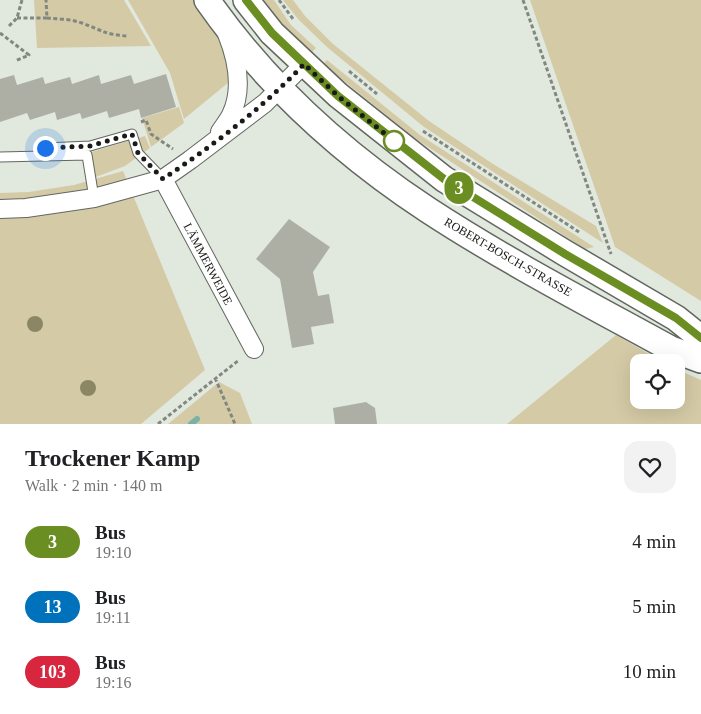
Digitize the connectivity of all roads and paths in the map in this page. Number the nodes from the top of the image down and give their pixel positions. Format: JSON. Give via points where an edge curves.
{"nodes":[{"id":1,"x":22,"y":0,"type":"edge"},
{"id":2,"x":46,"y":0,"type":"edge"},
{"id":3,"x":207,"y":0,"type":"edge"},
{"id":4,"x":246,"y":0,"type":"edge"},
{"id":5,"x":279,"y":0,"type":"edge"},
{"id":6,"x":522,"y":0,"type":"edge"},
{"id":7,"x":17,"y":18,"type":"junction"},
{"id":8,"x":47,"y":18,"type":"junction"},
{"id":9,"x":222,"y":22,"type":"junction"},
{"id":10,"x":295,"y":22,"type":"dead end"},
{"id":11,"x":8,"y":26,"type":"dead end"},
{"id":12,"x":0,"y":33,"type":"edge"},
{"id":13,"x":128,"y":36,"type":"dead end"},
{"id":14,"x":15,"y":61,"type":"dead end"},
{"id":15,"x":304,"y":64,"type":"junction"},
{"id":16,"x":346,"y":69,"type":"dead end"},
{"id":17,"x":281,"y":89,"type":"junction"},
{"id":18,"x":384,"y":99,"type":"dead end"},
{"id":19,"x":141,"y":122,"type":"dead end"},
{"id":20,"x":421,"y":130,"type":"dead end"},
{"id":21,"x":213,"y":143,"type":"junction"},
{"id":22,"x":45,"y":148,"type":"dead end"},
{"id":23,"x":0,"y":156,"type":"edge"},
{"id":24,"x":190,"y":160,"type":"junction"},
{"id":25,"x":163,"y":179,"type":"junction"},
{"id":26,"x":94,"y":198,"type":"junction"},
{"id":27,"x":0,"y":209,"type":"edge"},
{"id":28,"x":586,"y":237,"type":"dead end"},
{"id":29,"x":602,"y":248,"type":"dead end"},
{"id":30,"x":612,"y":262,"type":"junction"},
{"id":31,"x":701,"y":338,"type":"edge"},
{"id":32,"x":254,"y":349,"type":"joint"},
{"id":33,"x":701,"y":360,"type":"edge"},
{"id":34,"x":215,"y":378,"type":"junction"},
{"id":35,"x":158,"y":424,"type":"edge"},
{"id":36,"x":235,"y":424,"type":"edge"}],
"edges":[{"from":1,"to":7,"type":"path"},
{"from":2,"to":8,"type":"path"},
{"from":3,"to":9,"type":"main road","name":"ROBERT-BOSCH-STRASSE"},
{"from":4,"to":15,"type":"main road","via":[[272,33]]},
{"from":5,"to":10,"type":"path"},
{"from":6,"to":30,"type":"path"},
{"from":7,"to":8,"type":"path"},
{"from":7,"to":11,"type":"path"},
{"from":8,"to":13,"type":"path"},
{"from":9,"to":17,"type":"main road","name":"ROBERT-BOSCH-STRASSE"},
{"from":9,"to":21,"type":"street","via":[[234,52],[238,85],[231,114]]},
{"from":12,"to":14,"type":"path","via":[[29,55]]},
{"from":15,"to":17,"type":"street"},
{"from":15,"to":30,"type":"main road","via":[[338,96],[444,179],[565,254]]},
{"from":16,"to":18,"type":"path"},
{"from":17,"to":21,"type":"street"},
{"from":17,"to":33,"type":"main road","name":"ROBERT-BOSCH-STRASSE","via":[[340,144],[427,209],[495,251],[663,344]]},
{"from":19,"to":24,"type":"path","via":[[146,120],[151,134]]},
{"from":20,"to":28,"type":"path"},
{"from":21,"to":24,"type":"street"},
{"from":22,"to":25,"type":"lane","via":[[90,146],[132,134],[138,153]]},
{"from":23,"to":26,"type":"lane","via":[[87,155]]},
{"from":24,"to":25,"type":"street"},
{"from":25,"to":26,"type":"street"},
{"from":25,"to":32,"type":"street","name":"LÄMMERWEIDE"},
{"from":26,"to":27,"type":"street"},
{"from":29,"to":30,"type":"path"},
{"from":30,"to":31,"type":"main road"},
{"from":32,"to":34,"type":"path"},
{"from":34,"to":35,"type":"path"},
{"from":34,"to":36,"type":"path"}]}
